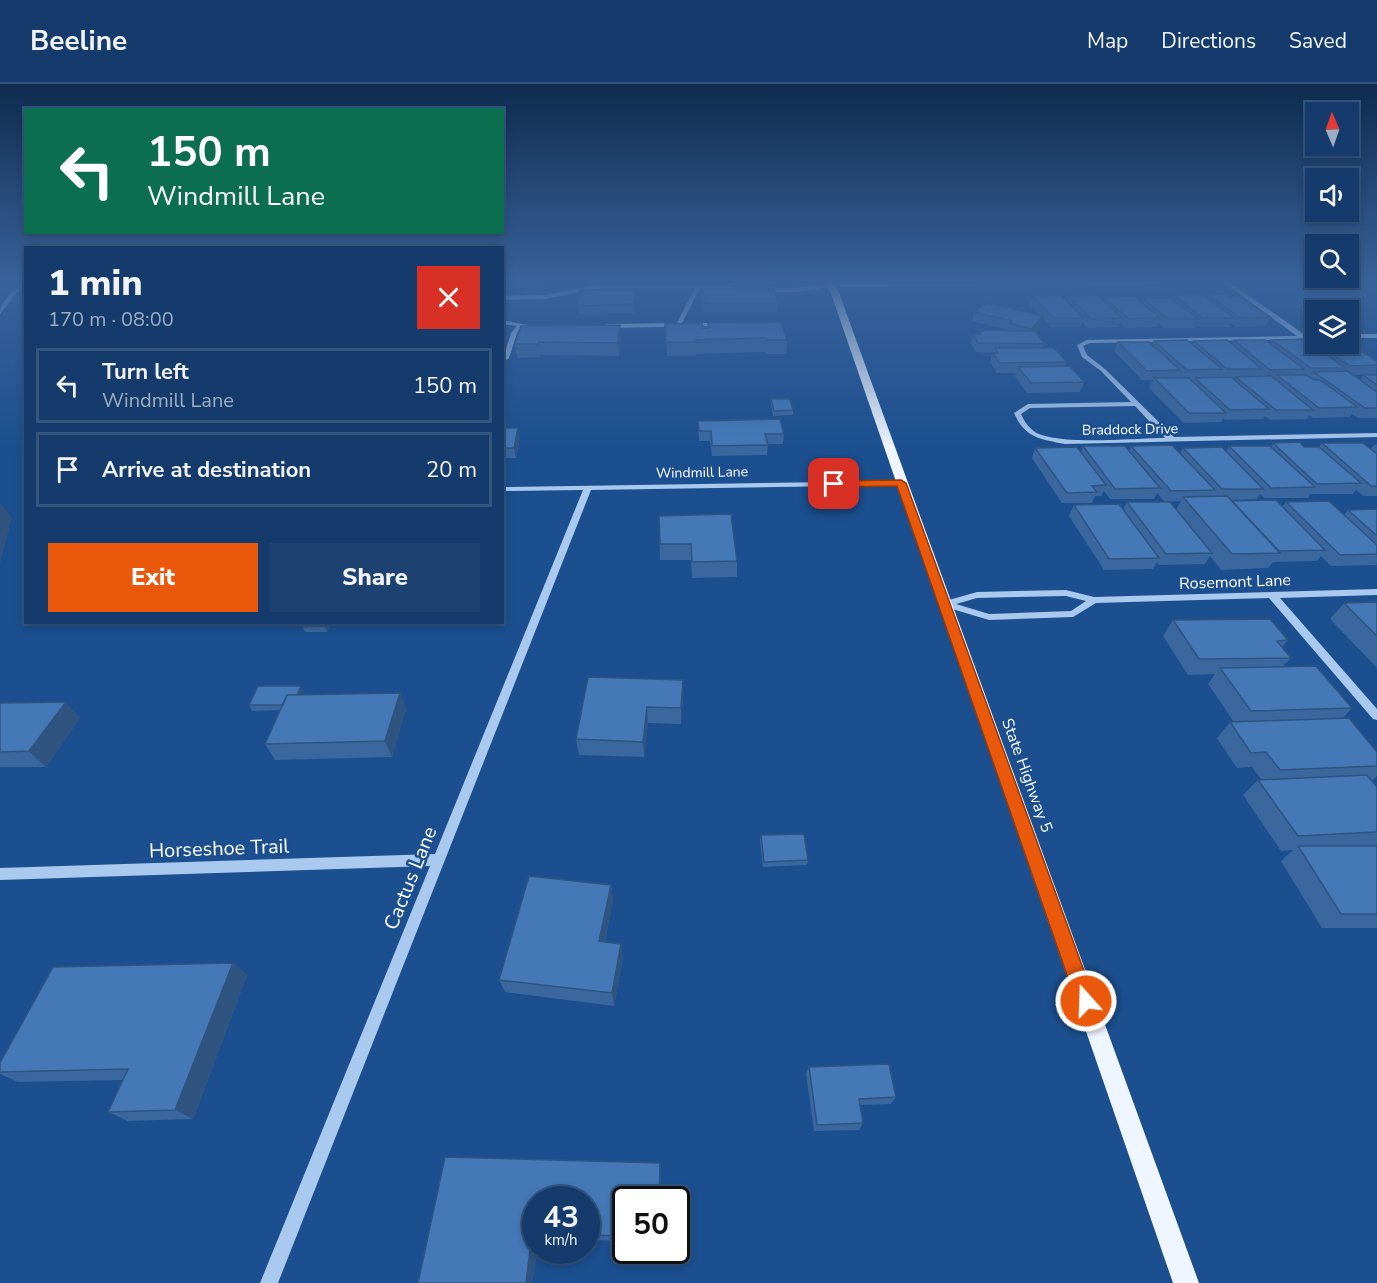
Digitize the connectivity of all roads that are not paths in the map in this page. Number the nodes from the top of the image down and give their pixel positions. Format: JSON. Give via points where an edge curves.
{"nodes":[{"id":1,"x":512,"y":338,"type":"edge"},
{"id":2,"x":850,"y":338,"type":"edge"},
{"id":3,"x":1252,"y":338,"type":"edge"},
{"id":4,"x":506,"y":358,"type":"dead end"},
{"id":5,"x":1136,"y":404,"type":"junction"},
{"id":6,"x":1377,"y":435,"type":"edge"},
{"id":7,"x":1172,"y":440,"type":"junction"},
{"id":8,"x":901,"y":483,"type":"junction"},
{"id":9,"x":588,"y":488,"type":"junction"},
{"id":10,"x":504,"y":489,"type":"edge"},
{"id":11,"x":1377,"y":592,"type":"edge"},
{"id":12,"x":1272,"y":595,"type":"junction"},
{"id":13,"x":1094,"y":600,"type":"junction"},
{"id":14,"x":945,"y":604,"type":"junction"},
{"id":15,"x":1377,"y":716,"type":"edge"},
{"id":16,"x":438,"y":860,"type":"junction"},
{"id":17,"x":0,"y":874,"type":"edge"},
{"id":18,"x":269,"y":1283,"type":"edge"},
{"id":19,"x":1186,"y":1283,"type":"edge"}],
"edges":[{"from":1,"to":4,"type":"street"},
{"from":2,"to":8,"type":"main road","name":"State Highway 5"},
{"from":3,"to":5,"type":"street","via":[[1089,341],[1080,345],[1084,356]]},
{"from":5,"to":7,"type":"street"},
{"from":5,"to":7,"type":"street","name":"Braddock Drive","via":[[1028,406],[1017,413],[1031,434],[1065,442]]},
{"from":6,"to":7,"type":"street","name":"Braddock Drive"},
{"from":8,"to":9,"type":"street","name":"Windmill Lane"},
{"from":8,"to":14,"type":"main road","name":"State Highway 5"},
{"from":9,"to":10,"type":"street","name":"Windmill Lane"},
{"from":9,"to":16,"type":"street","name":"Cactus Lane"},
{"from":11,"to":12,"type":"street","name":"Rosemont Lane"},
{"from":12,"to":13,"type":"street","name":"Rosemont Lane"},
{"from":12,"to":15,"type":"street"},
{"from":13,"to":14,"type":"street","name":"Rosemont Lane","via":[[1066,593],[977,595]]},
{"from":13,"to":14,"type":"street","name":"Rosemont Lane","via":[[1073,615],[989,617]]},
{"from":14,"to":19,"type":"main road","name":"State Highway 5"},
{"from":16,"to":17,"type":"street","name":"Horseshoe Trail"},
{"from":16,"to":18,"type":"street","name":"Cactus Lane"}]}
